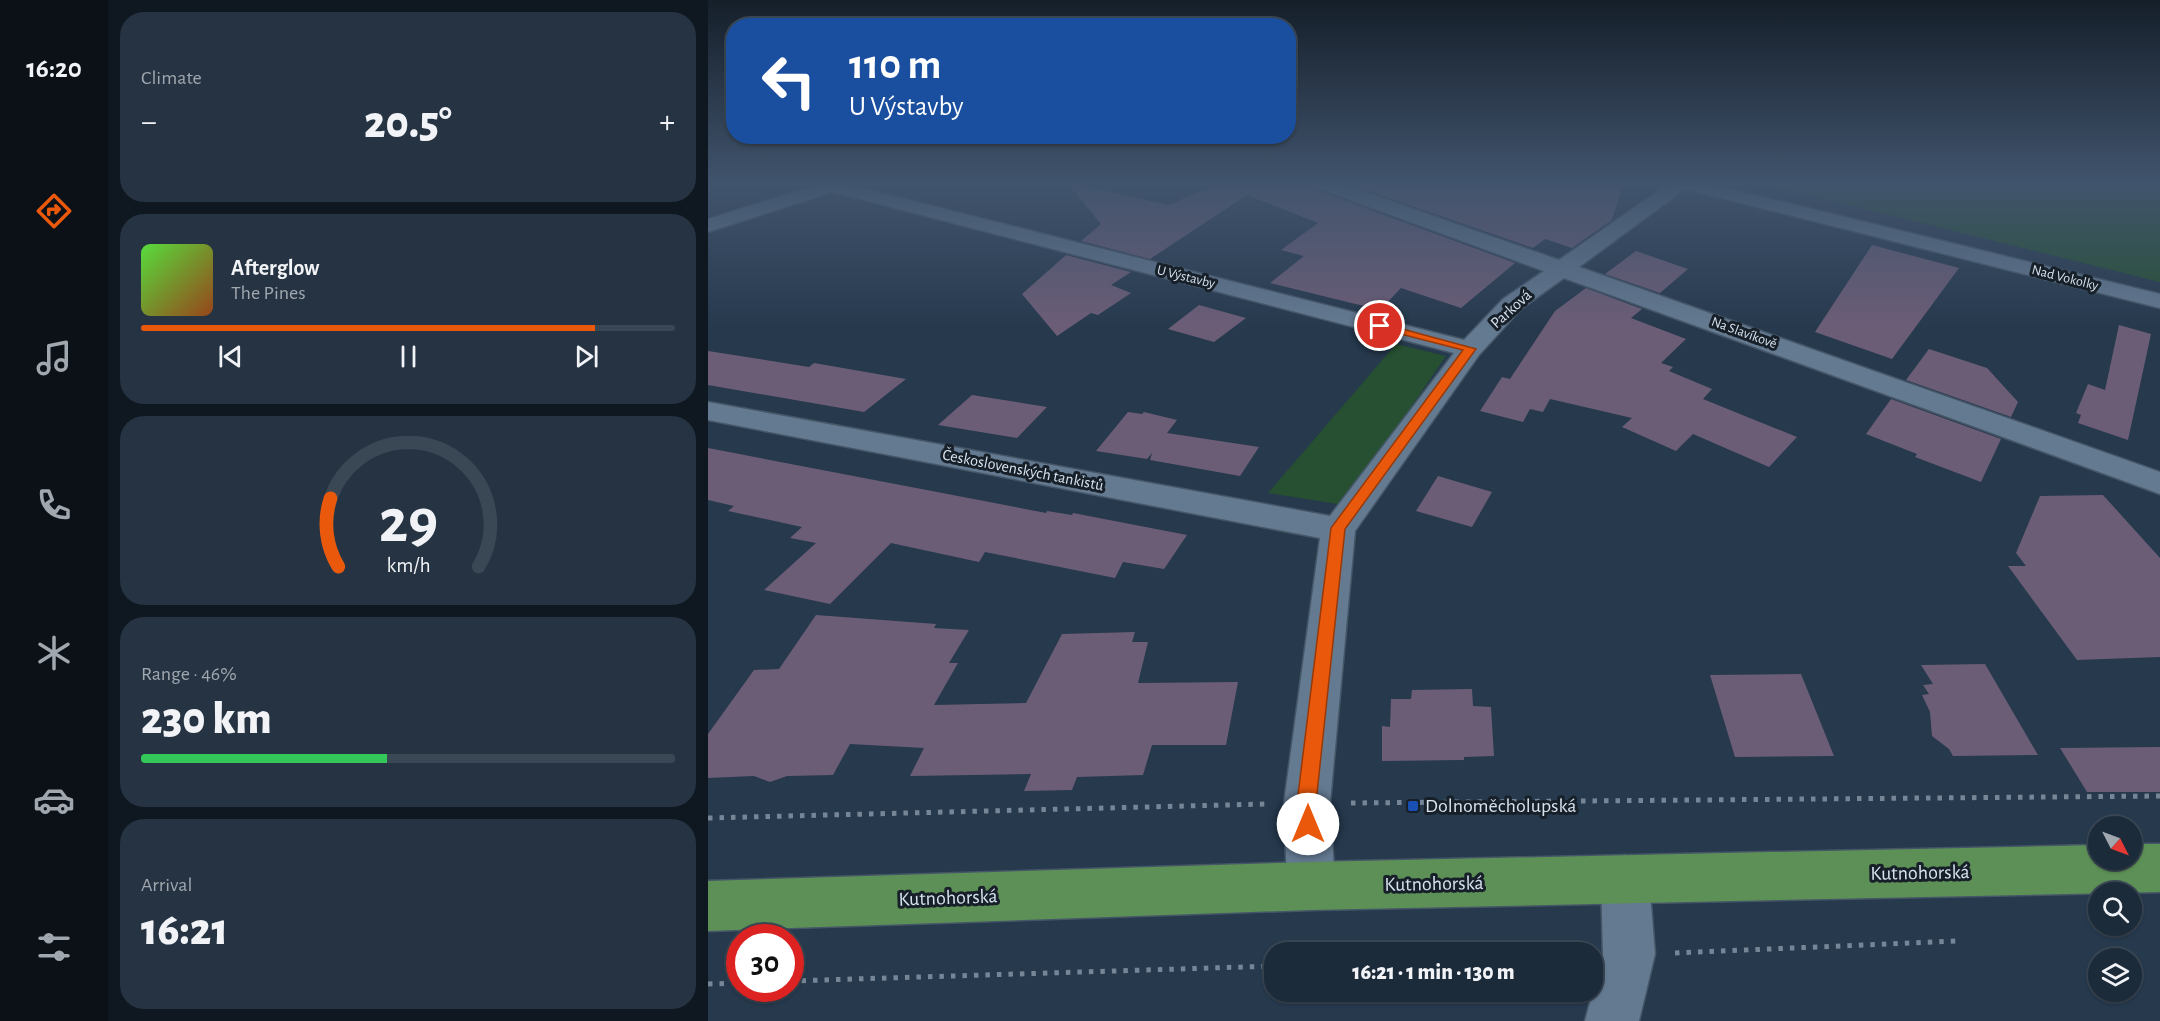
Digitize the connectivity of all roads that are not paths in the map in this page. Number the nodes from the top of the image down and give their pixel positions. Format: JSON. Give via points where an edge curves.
{"nodes":[{"id":1,"x":1017,"y":233,"type":"edge"},
{"id":2,"x":1464,"y":233,"type":"edge"},
{"id":3,"x":1611,"y":233,"type":"edge"},
{"id":4,"x":1884,"y":233,"type":"edge"},
{"id":5,"x":1562,"y":267,"type":"junction"},
{"id":6,"x":2160,"y":301,"type":"edge"},
{"id":7,"x":1470,"y":349,"type":"junction"},
{"id":8,"x":708,"y":411,"type":"edge"},
{"id":9,"x":2160,"y":483,"type":"edge"},
{"id":10,"x":1338,"y":528,"type":"junction"},
{"id":11,"x":2160,"y":868,"type":"edge"},
{"id":12,"x":1625,"y":879,"type":"junction"},
{"id":13,"x":1311,"y":886,"type":"junction"},
{"id":14,"x":708,"y":906,"type":"edge"},
{"id":15,"x":1612,"y":1021,"type":"edge"}],
"edges":[{"from":1,"to":7,"type":"street","name":"U Výstavby"},
{"from":2,"to":5,"type":"street","name":"Na Slavíkově"},
{"from":3,"to":5,"type":"street","name":"Parková"},
{"from":4,"to":6,"type":"street","name":"Nad Vokolky"},
{"from":5,"to":7,"type":"street","name":"Parková","via":[[1512,304]]},
{"from":5,"to":9,"type":"street","name":"Na Slavíkově"},
{"from":7,"to":10,"type":"street","name":"Parková"},
{"from":8,"to":10,"type":"street","name":"Československých tankistů"},
{"from":10,"to":13,"type":"street","name":"Parková","via":[[1307,803]]},
{"from":11,"to":12,"type":"main road","name":"Kutnohorská"},
{"from":12,"to":13,"type":"main road","name":"Kutnohorská"},
{"from":12,"to":15,"type":"street","via":[[1629,954]]},
{"from":13,"to":14,"type":"main road","name":"Kutnohorská"}]}
